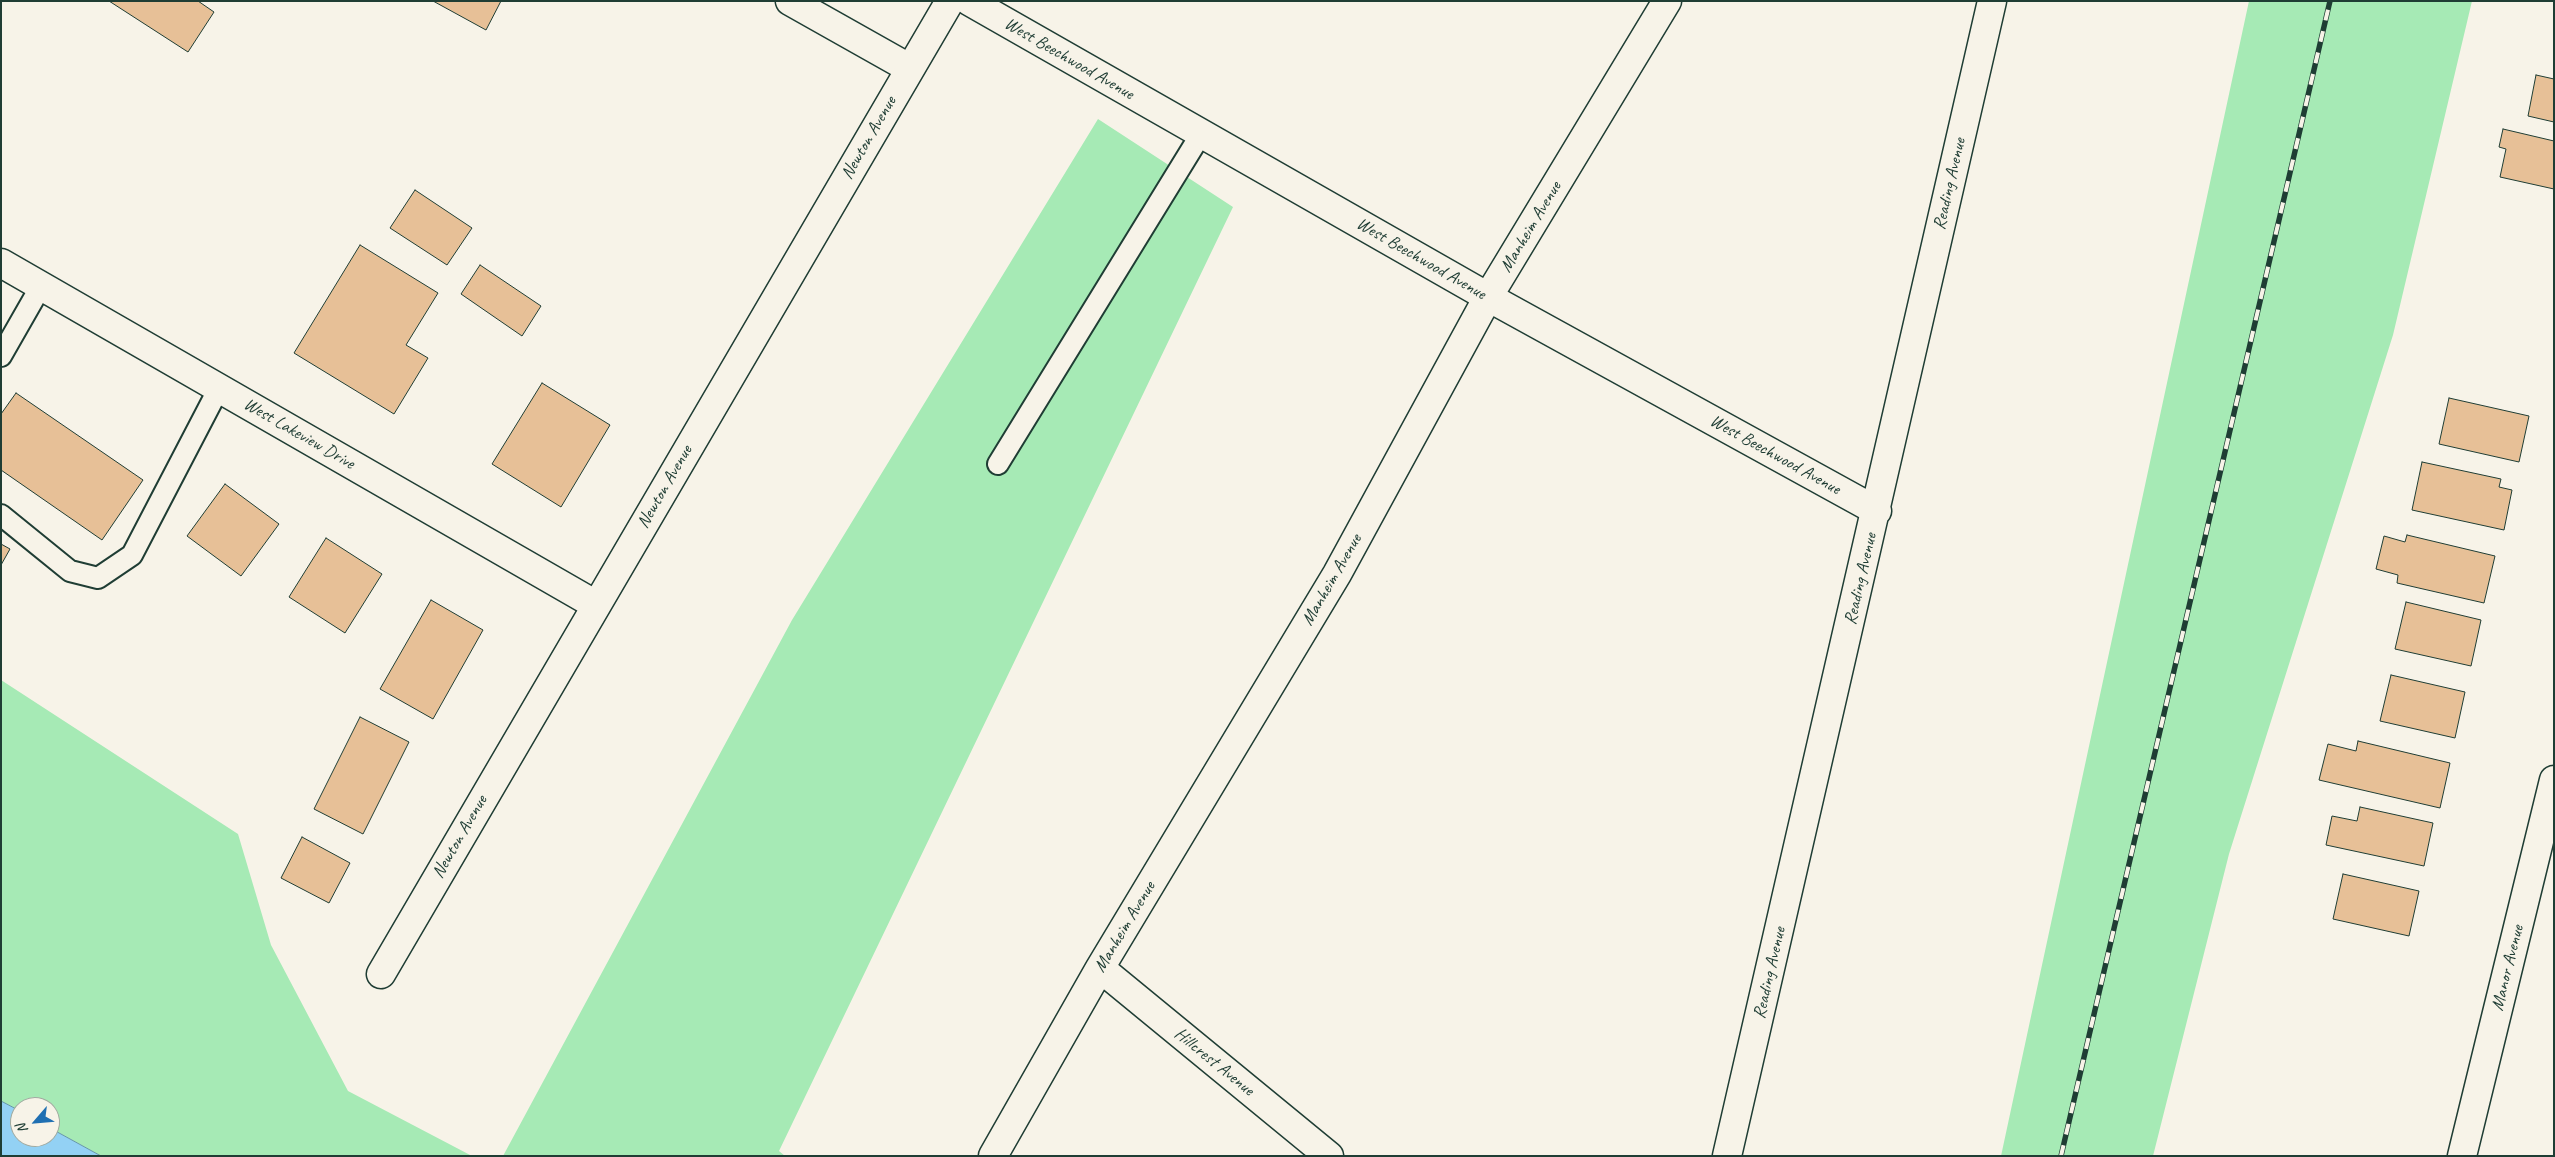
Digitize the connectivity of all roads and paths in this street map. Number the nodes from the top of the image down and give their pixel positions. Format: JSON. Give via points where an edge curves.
{"nodes":[{"id":1,"x":790,"y":1,"type":"edge"},
{"id":2,"x":950,"y":1,"type":"edge"},
{"id":3,"x":969,"y":1,"type":"edge"},
{"id":4,"x":1668,"y":1,"type":"edge"},
{"id":5,"x":1992,"y":1,"type":"edge"},
{"id":6,"x":909,"y":68,"type":"junction"},
{"id":7,"x":1201,"y":134,"type":"junction"},
{"id":8,"x":1,"y":263,"type":"edge"},
{"id":9,"x":41,"y":286,"type":"junction"},
{"id":10,"x":1488,"y":297,"type":"junction"},
{"id":11,"x":1,"y":356,"type":"edge"},
{"id":12,"x":218,"y":388,"type":"junction"},
{"id":13,"x":998,"y":464,"type":"dead end"},
{"id":14,"x":1877,"y":511,"type":"junction"},
{"id":15,"x":1,"y":515,"type":"edge"},
{"id":16,"x":596,"y":605,"type":"junction"},
{"id":17,"x":2554,"y":780,"type":"edge"},
{"id":18,"x":1100,"y":968,"type":"junction"},
{"id":19,"x":381,"y":974,"type":"dead end"},
{"id":20,"x":993,"y":1156,"type":"edge"},
{"id":21,"x":1329,"y":1156,"type":"edge"},
{"id":22,"x":1728,"y":1156,"type":"edge"},
{"id":23,"x":2462,"y":1156,"type":"edge"}],
"edges":[{"from":1,"to":6,"type":"street"},
{"from":2,"to":6,"type":"street","name":"Newton Avenue"},
{"from":3,"to":7,"type":"street","name":"West Beechwood Avenue"},
{"from":4,"to":10,"type":"street","name":"Manheim Avenue"},
{"from":5,"to":14,"type":"street","name":"Reading Avenue"},
{"from":6,"to":16,"type":"street","name":"Newton Avenue"},
{"from":7,"to":10,"type":"street","name":"West Beechwood Avenue"},
{"from":7,"to":13,"type":"lane"},
{"from":8,"to":9,"type":"street","name":"West Lakeview Drive"},
{"from":9,"to":11,"type":"lane"},
{"from":9,"to":12,"type":"street","name":"West Lakeview Drive"},
{"from":10,"to":14,"type":"street","name":"West Beechwood Avenue"},
{"from":10,"to":18,"type":"street","name":"Manheim Avenue","via":[[1337,574]]},
{"from":12,"to":15,"type":"lane","via":[[132,555],[98,578],[70,570]]},
{"from":12,"to":16,"type":"street","name":"West Lakeview Drive"},
{"from":14,"to":22,"type":"street","name":"Reading Avenue"},
{"from":16,"to":19,"type":"street","name":"Newton Avenue"},
{"from":17,"to":23,"type":"street","name":"Manor Avenue"},
{"from":18,"to":20,"type":"street","name":"Manheim Avenue"},
{"from":18,"to":21,"type":"street","name":"Hillcrest Avenue"}]}
